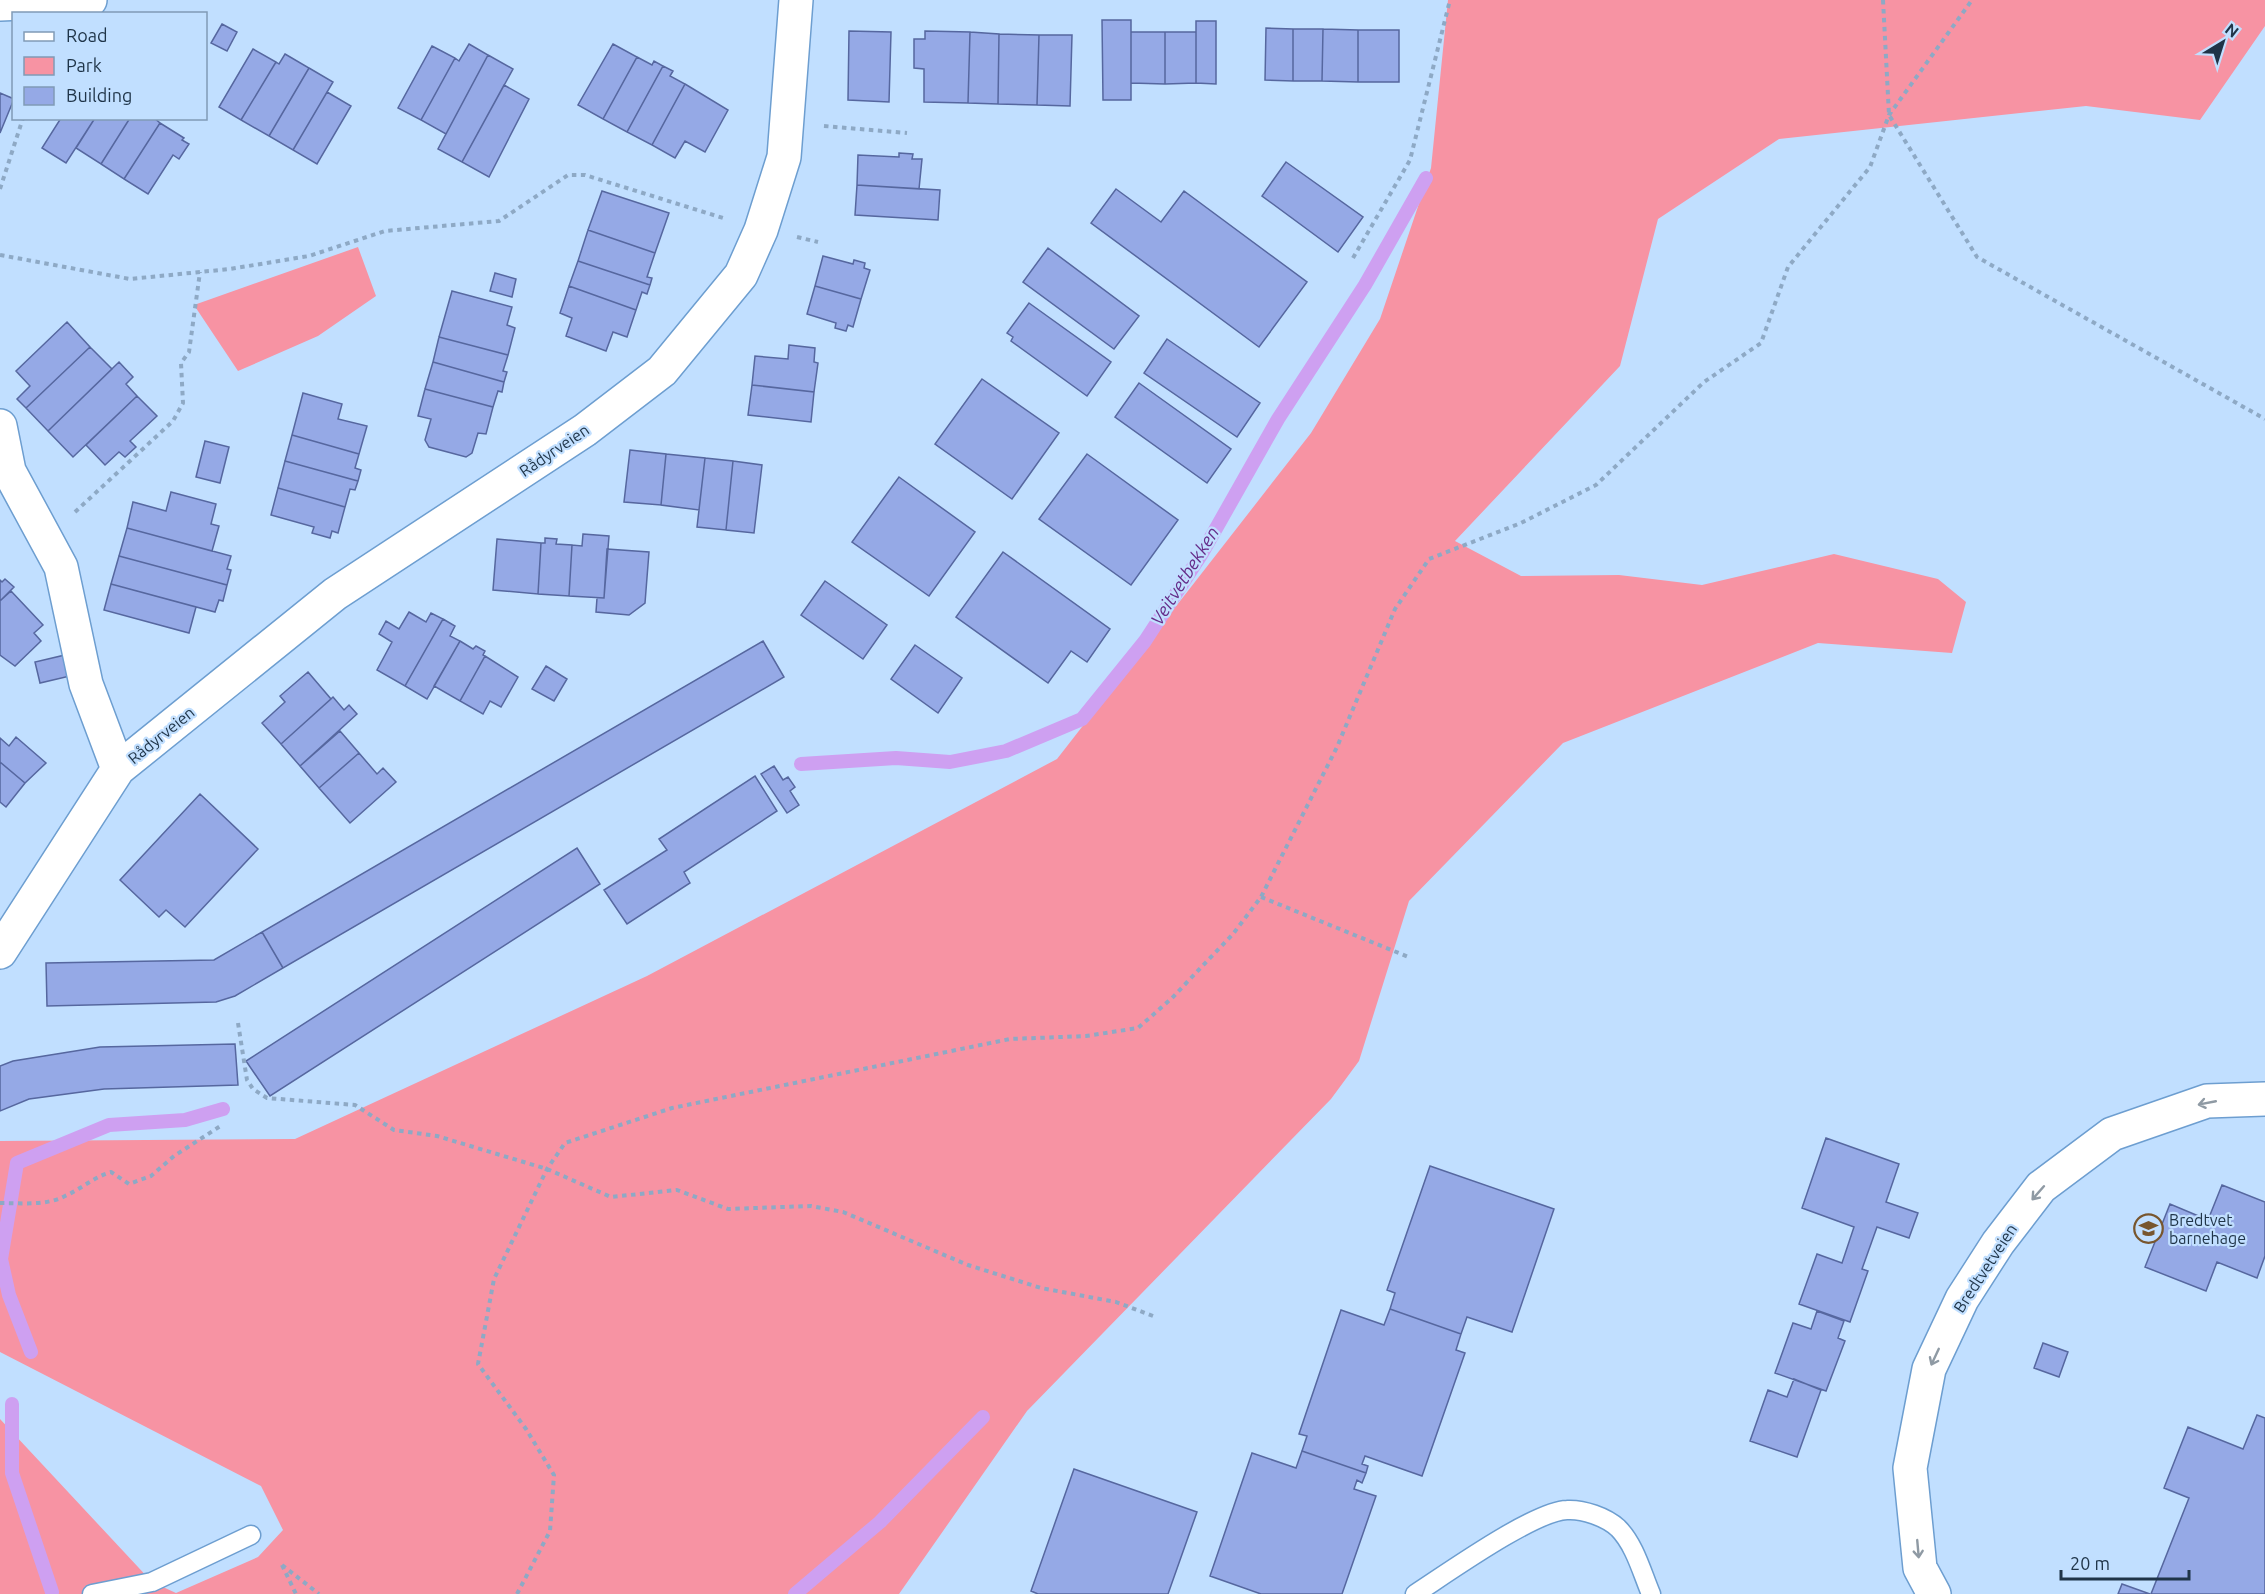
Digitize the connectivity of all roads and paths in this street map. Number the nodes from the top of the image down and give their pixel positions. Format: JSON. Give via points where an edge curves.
{"nodes":[{"id":1,"x":90,"y":0,"type":"edge"},
{"id":2,"x":796,"y":0,"type":"edge"},
{"id":3,"x":1450,"y":0,"type":"edge"},
{"id":4,"x":1883,"y":0,"type":"edge"},
{"id":5,"x":1972,"y":0,"type":"edge"},
{"id":6,"x":0,"y":4,"type":"edge"},
{"id":7,"x":1889,"y":115,"type":"junction"},
{"id":8,"x":22,"y":120,"type":"edge"},
{"id":9,"x":786,"y":122,"type":"junction"},
{"id":10,"x":907,"y":134,"type":"dead end"},
{"id":11,"x":0,"y":189,"type":"edge"},
{"id":12,"x":761,"y":230,"type":"junction"},
{"id":13,"x":818,"y":242,"type":"dead end"},
{"id":14,"x":0,"y":255,"type":"edge"},
{"id":15,"x":1353,"y":258,"type":"dead end"},
{"id":16,"x":200,"y":272,"type":"junction"},
{"id":17,"x":2265,"y":419,"type":"edge"},
{"id":18,"x":0,"y":426,"type":"edge"},
{"id":19,"x":45,"y":538,"type":"junction"},
{"id":20,"x":118,"y":769,"type":"junction"},
{"id":21,"x":1261,"y":897,"type":"junction"},
{"id":22,"x":0,"y":952,"type":"edge"},
{"id":23,"x":1411,"y":958,"type":"dead end"},
{"id":24,"x":238,"y":1023,"type":"dead end"},
{"id":25,"x":2265,"y":1099,"type":"edge"},
{"id":26,"x":222,"y":1125,"type":"dead end"},
{"id":27,"x":547,"y":1168,"type":"junction"},
{"id":28,"x":0,"y":1203,"type":"edge"},
{"id":29,"x":1153,"y":1316,"type":"dead end"},
{"id":30,"x":251,"y":1535,"type":"dead end"},
{"id":31,"x":1930,"y":1591,"type":"edge"},
{"id":32,"x":92,"y":1594,"type":"edge"},
{"id":33,"x":296,"y":1594,"type":"edge"},
{"id":34,"x":320,"y":1594,"type":"edge"},
{"id":35,"x":517,"y":1594,"type":"edge"},
{"id":36,"x":1414,"y":1594,"type":"edge"},
{"id":37,"x":1651,"y":1594,"type":"edge"}],
"edges":[{"from":1,"to":6,"type":"street"},
{"from":2,"to":9,"type":"street","name":"Rådyrveien"},
{"from":3,"to":15,"type":"path","via":[[1410,160]]},
{"from":4,"to":7,"type":"path"},
{"from":5,"to":7,"type":"path"},
{"from":7,"to":17,"type":"path","via":[[1977,256]]},
{"from":7,"to":21,"type":"path","via":[[1870,167],[1788,267],[1761,343],[1704,382],[1596,485],[1521,523],[1429,559],[1395,609],[1337,747]]},
{"from":8,"to":11,"type":"path"},
{"from":9,"to":10,"type":"path"},
{"from":9,"to":12,"type":"street","name":"Rådyrveien","via":[[784,157]]},
{"from":12,"to":13,"type":"path"},
{"from":12,"to":16,"type":"path","via":[[585,175],[568,175],[499,221],[385,231],[309,255]]},
{"from":12,"to":20,"type":"street","name":"Rådyrveien","via":[[741,275],[662,371],[585,430],[335,594]]},
{"from":14,"to":16,"type":"path","via":[[130,279]]},
{"from":16,"to":19,"type":"path","via":[[189,352],[181,363],[183,403],[173,421]]},
{"from":18,"to":19,"type":"street","name":"Rådyrveien","via":[[9,471]]},
{"from":19,"to":20,"type":"street","name":"Rådyrveien","via":[[61,567],[86,684]]},
{"from":20,"to":22,"type":"street","name":"Rådyrveien"},
{"from":21,"to":23,"type":"path"},
{"from":21,"to":27,"type":"path","via":[[1233,934],[1138,1028],[1086,1036],[1010,1039],[672,1108],[565,1143]]},
{"from":24,"to":27,"type":"path","via":[[247,1080],[267,1098],[355,1105],[394,1130],[437,1136]]},
{"from":25,"to":31,"type":"street","name":"Bredtvetveien","one_way":true,"via":[[2207,1101],[2112,1134],[2041,1187],[1998,1243],[1962,1299],[1929,1369],[1911,1468],[1920,1568]]},
{"from":26,"to":28,"type":"path","via":[[174,1156],[152,1176],[129,1184],[111,1172],[64,1197],[43,1202]]},
{"from":27,"to":29,"type":"path","via":[[611,1197],[677,1190],[728,1209],[810,1206],[843,1212],[968,1265],[1041,1288],[1116,1302]]},
{"from":27,"to":35,"type":"path","via":[[494,1280],[478,1364],[554,1475],[550,1531]]},
{"from":30,"to":32,"type":"lane","via":[[152,1582]]},
{"from":33,"to":34,"type":"path","via":[[282,1565]]},
{"from":36,"to":37,"type":"lane","via":[[1537,1518],[1567,1510],[1594,1514],[1618,1528],[1632,1548]]}]}
